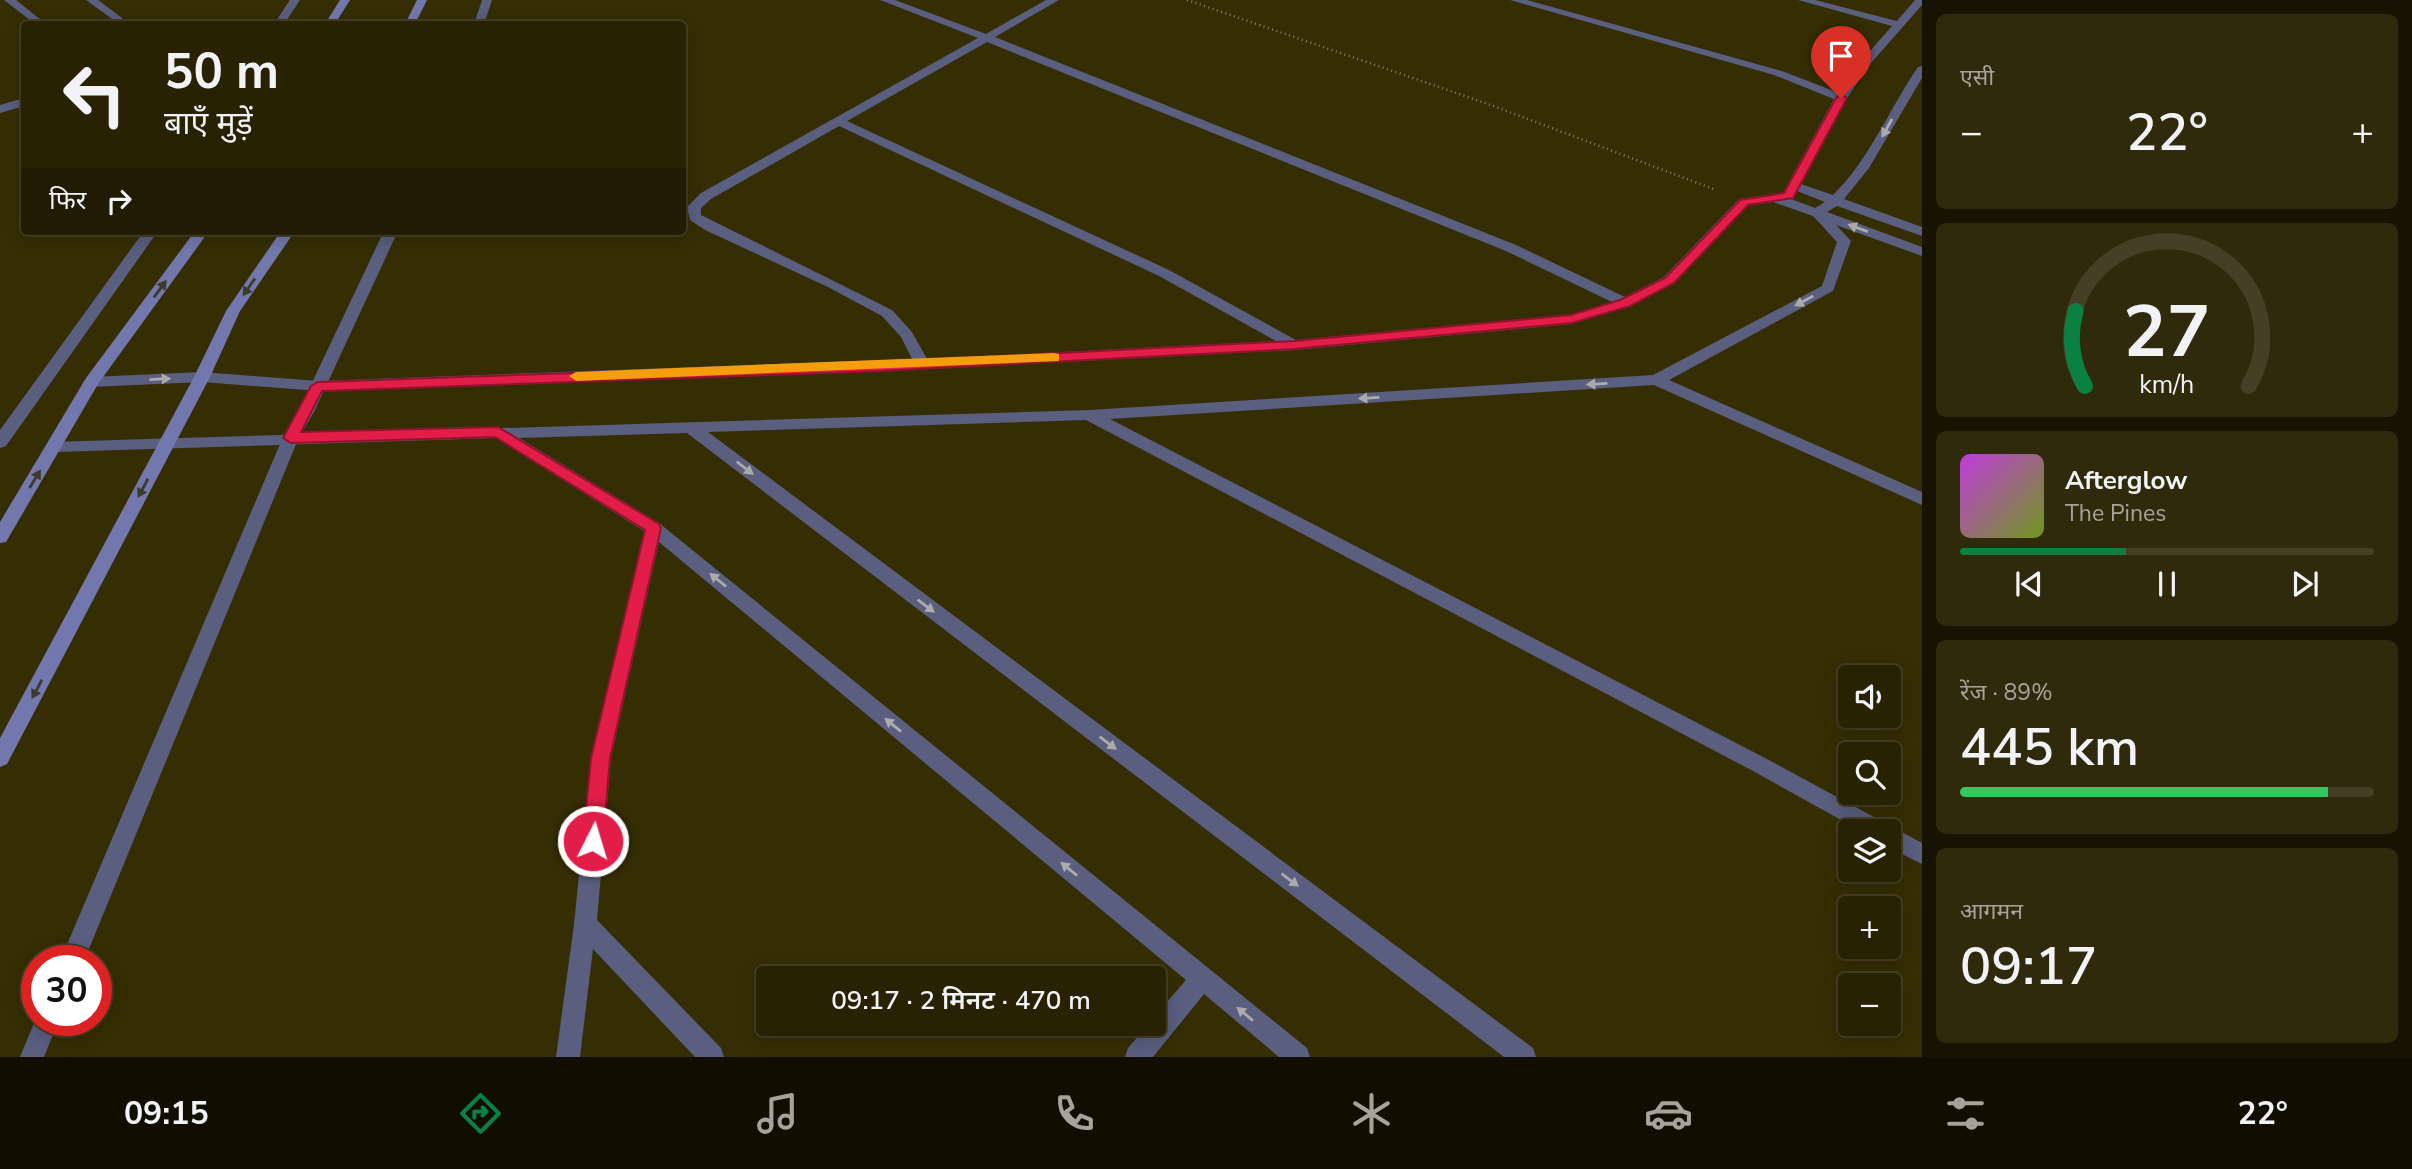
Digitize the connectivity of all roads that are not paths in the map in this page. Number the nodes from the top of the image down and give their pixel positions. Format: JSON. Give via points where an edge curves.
{"nodes":[{"id":1,"x":9,"y":0,"type":"edge"},
{"id":2,"x":91,"y":0,"type":"edge"},
{"id":3,"x":295,"y":0,"type":"edge"},
{"id":4,"x":345,"y":0,"type":"edge"},
{"id":5,"x":422,"y":0,"type":"edge"},
{"id":6,"x":487,"y":0,"type":"edge"},
{"id":7,"x":885,"y":0,"type":"edge"},
{"id":8,"x":1054,"y":0,"type":"edge"},
{"id":9,"x":1515,"y":0,"type":"edge"},
{"id":10,"x":1803,"y":0,"type":"edge"},
{"id":11,"x":1922,"y":0,"type":"edge"},
{"id":12,"x":37,"y":21,"type":"edge"},
{"id":13,"x":121,"y":21,"type":"edge"},
{"id":14,"x":281,"y":21,"type":"edge"},
{"id":15,"x":333,"y":21,"type":"edge"},
{"id":16,"x":412,"y":21,"type":"edge"},
{"id":17,"x":479,"y":21,"type":"edge"},
{"id":18,"x":1899,"y":25,"type":"junction"},
{"id":19,"x":987,"y":38,"type":"junction"},
{"id":20,"x":1921,"y":72,"type":"edge"},
{"id":21,"x":1841,"y":98,"type":"junction"},
{"id":22,"x":21,"y":103,"type":"edge"},
{"id":23,"x":0,"y":109,"type":"edge"},
{"id":24,"x":837,"y":121,"type":"junction"},
{"id":25,"x":1794,"y":186,"type":"junction"},
{"id":26,"x":1776,"y":198,"type":"junction"},
{"id":27,"x":1835,"y":201,"type":"junction"},
{"id":28,"x":1817,"y":214,"type":"junction"},
{"id":29,"x":1922,"y":232,"type":"edge"},
{"id":30,"x":147,"y":235,"type":"edge"},
{"id":31,"x":199,"y":235,"type":"edge"},
{"id":32,"x":283,"y":235,"type":"edge"},
{"id":33,"x":389,"y":235,"type":"edge"},
{"id":34,"x":1922,"y":252,"type":"edge"},
{"id":35,"x":1625,"y":303,"type":"junction"},
{"id":36,"x":1294,"y":345,"type":"junction"},
{"id":37,"x":922,"y":364,"type":"junction"},
{"id":38,"x":202,"y":377,"type":"junction"},
{"id":39,"x":1656,"y":380,"type":"junction"},
{"id":40,"x":91,"y":382,"type":"junction"},
{"id":41,"x":318,"y":386,"type":"junction"},
{"id":42,"x":1089,"y":415,"type":"junction"},
{"id":43,"x":691,"y":427,"type":"junction"},
{"id":44,"x":498,"y":432,"type":"junction"},
{"id":45,"x":291,"y":438,"type":"junction"},
{"id":46,"x":0,"y":442,"type":"edge"},
{"id":47,"x":166,"y":443,"type":"junction"},
{"id":48,"x":55,"y":446,"type":"junction"},
{"id":49,"x":1922,"y":499,"type":"edge"},
{"id":50,"x":653,"y":528,"type":"junction"},
{"id":51,"x":0,"y":537,"type":"edge"},
{"id":52,"x":0,"y":758,"type":"edge"},
{"id":53,"x":1858,"y":819,"type":"edge"},
{"id":54,"x":1901,"y":843,"type":"edge"},
{"id":55,"x":1922,"y":854,"type":"edge"},
{"id":56,"x":585,"y":924,"type":"junction"},
{"id":57,"x":79,"y":945,"type":"edge"},
{"id":58,"x":1202,"y":978,"type":"junction"},
{"id":59,"x":41,"y":1036,"type":"edge"},
{"id":60,"x":32,"y":1057,"type":"edge"},
{"id":61,"x":568,"y":1057,"type":"edge"},
{"id":62,"x":712,"y":1057,"type":"edge"},
{"id":63,"x":1137,"y":1057,"type":"edge"},
{"id":64,"x":1298,"y":1057,"type":"edge"},
{"id":65,"x":1524,"y":1057,"type":"edge"}],
"edges":[{"from":1,"to":12,"type":"street"},
{"from":2,"to":13,"type":"street"},
{"from":3,"to":14,"type":"street"},
{"from":4,"to":15,"type":"street"},
{"from":5,"to":16,"type":"street"},
{"from":6,"to":17,"type":"street"},
{"from":7,"to":19,"type":"street"},
{"from":8,"to":19,"type":"street"},
{"from":9,"to":21,"type":"street","via":[[1778,73]]},
{"from":10,"to":18,"type":"street"},
{"from":11,"to":18,"type":"street"},
{"from":18,"to":21,"type":"street"},
{"from":19,"to":24,"type":"street"},
{"from":19,"to":35,"type":"street","via":[[1511,248]]},
{"from":20,"to":27,"type":"street","one_way":true,"via":[[1870,158]]},
{"from":21,"to":25,"type":"street"},
{"from":22,"to":23,"type":"street"},
{"from":24,"to":36,"type":"street","via":[[1152,268]]},
{"from":24,"to":37,"type":"street","via":[[706,196],[694,207],[695,216],[887,313]]},
{"from":25,"to":26,"type":"street","via":[[1788,196]]},
{"from":25,"to":27,"type":"street"},
{"from":26,"to":28,"type":"street"},
{"from":26,"to":35,"type":"street","via":[[1744,202],[1670,280]]},
{"from":27,"to":28,"type":"street"},
{"from":27,"to":29,"type":"street"},
{"from":34,"to":28,"type":"street","one_way":true},
{"from":28,"to":39,"type":"street","one_way":true,"via":[[1844,241],[1828,288]]},
{"from":30,"to":46,"type":"street"},
{"from":40,"to":31,"type":"street","one_way":true},
{"from":32,"to":38,"type":"street","one_way":true,"via":[[233,311]]},
{"from":33,"to":41,"type":"street"},
{"from":35,"to":36,"type":"street","via":[[1572,319]]},
{"from":36,"to":37,"type":"street"},
{"from":37,"to":41,"type":"street"},
{"from":40,"to":38,"type":"street","one_way":true},
{"from":38,"to":41,"type":"street"},
{"from":38,"to":47,"type":"street"},
{"from":39,"to":42,"type":"street","one_way":true},
{"from":39,"to":49,"type":"street"},
{"from":40,"to":48,"type":"street"},
{"from":41,"to":45,"type":"street"},
{"from":42,"to":43,"type":"street"},
{"from":42,"to":53,"type":"street"},
{"from":43,"to":44,"type":"street"},
{"from":43,"to":65,"type":"street","one_way":true},
{"from":44,"to":45,"type":"street"},
{"from":44,"to":50,"type":"street"},
{"from":45,"to":47,"type":"street"},
{"from":45,"to":57,"type":"street"},
{"from":47,"to":48,"type":"street"},
{"from":47,"to":52,"type":"street","one_way":true},
{"from":51,"to":48,"type":"street","one_way":true},
{"from":50,"to":56,"type":"street","via":[[601,758]]},
{"from":58,"to":50,"type":"street","one_way":true},
{"from":54,"to":55,"type":"street"},
{"from":56,"to":61,"type":"street"},
{"from":56,"to":62,"type":"street"},
{"from":58,"to":63,"type":"street"},
{"from":64,"to":58,"type":"street","one_way":true},
{"from":59,"to":60,"type":"street"}]}
